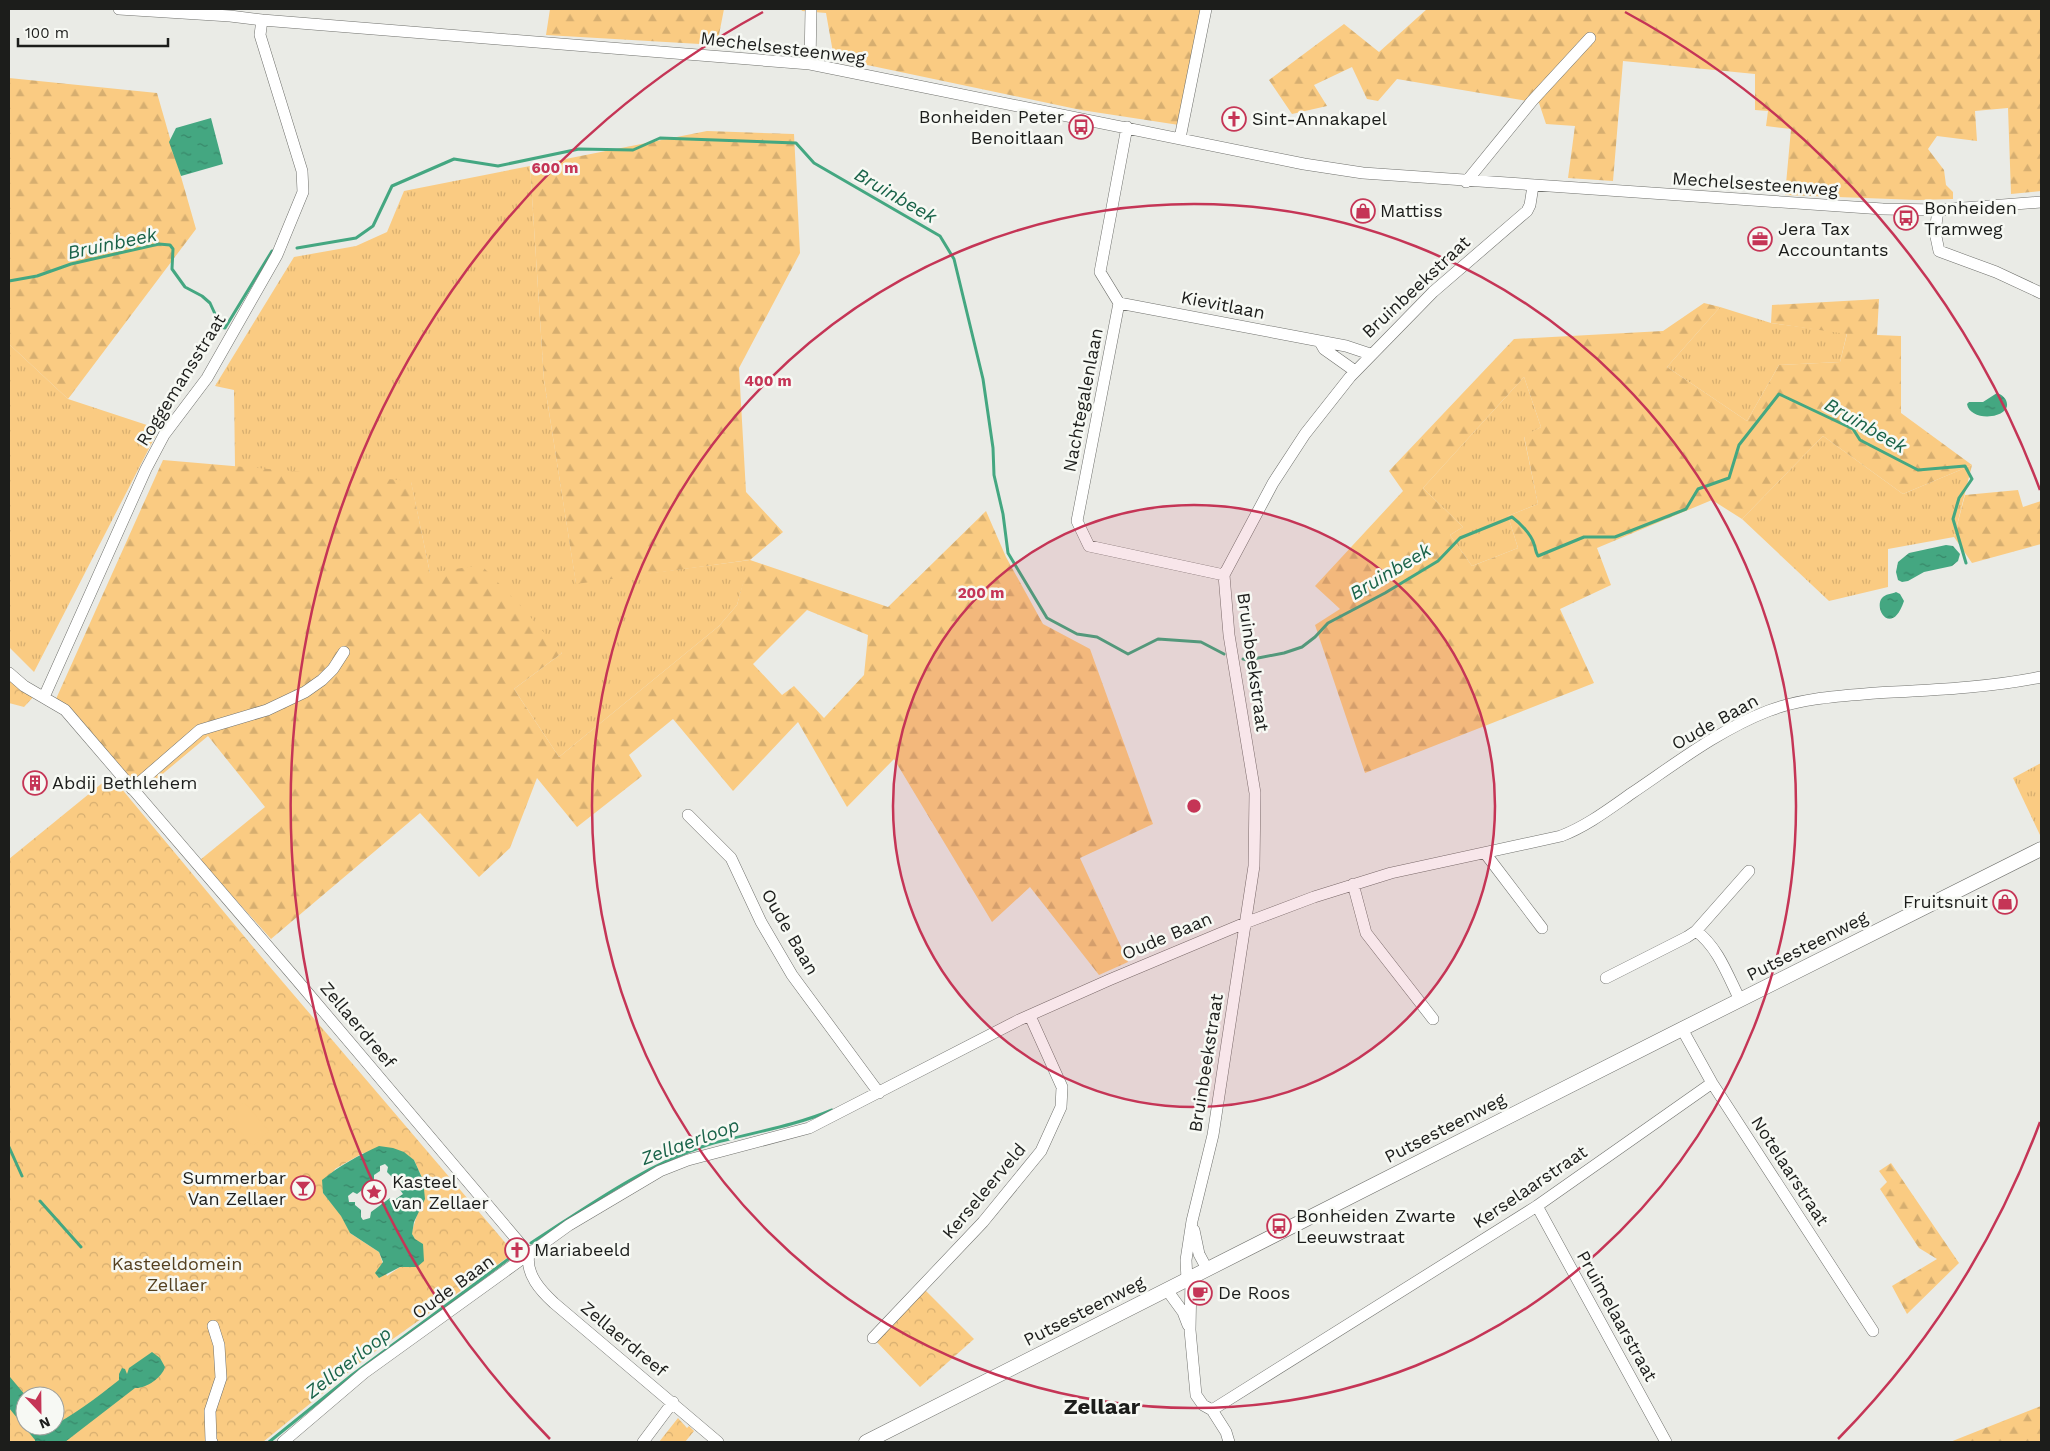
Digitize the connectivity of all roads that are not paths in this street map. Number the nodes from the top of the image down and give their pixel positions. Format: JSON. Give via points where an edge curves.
{"nodes":[{"id":1,"x":119,"y":9,"type":"edge"},
{"id":2,"x":811,"y":9,"type":"edge"},
{"id":3,"x":1206,"y":9,"type":"edge"},
{"id":4,"x":203,"y":12,"type":"edge"},
{"id":5,"x":262,"y":20,"type":"junction"},
{"id":6,"x":1590,"y":38,"type":"dead end"},
{"id":7,"x":810,"y":64,"type":"junction"},
{"id":8,"x":1127,"y":127,"type":"junction"},
{"id":9,"x":1180,"y":138,"type":"junction"},
{"id":10,"x":1466,"y":182,"type":"junction"},
{"id":11,"x":1533,"y":186,"type":"junction"},
{"id":12,"x":2041,"y":202,"type":"edge"},
{"id":13,"x":1938,"y":210,"type":"junction"},
{"id":14,"x":2041,"y":293,"type":"edge"},
{"id":15,"x":1119,"y":303,"type":"junction"},
{"id":16,"x":1320,"y":342,"type":"junction"},
{"id":17,"x":1370,"y":354,"type":"junction"},
{"id":18,"x":1355,"y":371,"type":"junction"},
{"id":19,"x":1224,"y":575,"type":"junction"},
{"id":20,"x":344,"y":652,"type":"dead end"},
{"id":21,"x":9,"y":673,"type":"edge"},
{"id":22,"x":2041,"y":677,"type":"edge"},
{"id":23,"x":44,"y":697,"type":"junction"},
{"id":24,"x":132,"y":788,"type":"junction"},
{"id":25,"x":688,"y":815,"type":"dead end"},
{"id":26,"x":2041,"y":849,"type":"edge"},
{"id":27,"x":1485,"y":853,"type":"junction"},
{"id":28,"x":1748,"y":871,"type":"dead end"},
{"id":29,"x":1353,"y":884,"type":"junction"},
{"id":30,"x":1245,"y":923,"type":"junction"},
{"id":31,"x":1542,"y":928,"type":"dead end"},
{"id":32,"x":1696,"y":931,"type":"junction"},
{"id":33,"x":1606,"y":978,"type":"dead end"},
{"id":34,"x":1740,"y":1000,"type":"junction"},
{"id":35,"x":1030,"y":1016,"type":"junction"},
{"id":36,"x":1433,"y":1019,"type":"dead end"},
{"id":37,"x":1682,"y":1029,"type":"junction"},
{"id":38,"x":1712,"y":1083,"type":"junction"},
{"id":39,"x":878,"y":1093,"type":"junction"},
{"id":40,"x":1537,"y":1206,"type":"junction"},
{"id":41,"x":1192,"y":1221,"type":"junction"},
{"id":42,"x":529,"y":1254,"type":"junction"},
{"id":43,"x":1207,"y":1269,"type":"junction"},
{"id":44,"x":1189,"y":1279,"type":"junction"},
{"id":45,"x":1167,"y":1290,"type":"junction"},
{"id":46,"x":213,"y":1326,"type":"dead end"},
{"id":47,"x":1190,"y":1330,"type":"junction"},
{"id":48,"x":1874,"y":1331,"type":"dead end"},
{"id":49,"x":873,"y":1338,"type":"dead end"},
{"id":50,"x":672,"y":1402,"type":"junction"},
{"id":51,"x":1212,"y":1410,"type":"junction"},
{"id":52,"x":212,"y":1442,"type":"edge"},
{"id":53,"x":284,"y":1442,"type":"edge"},
{"id":54,"x":643,"y":1442,"type":"edge"},
{"id":55,"x":718,"y":1442,"type":"edge"},
{"id":56,"x":866,"y":1442,"type":"edge"},
{"id":57,"x":1228,"y":1442,"type":"edge"},
{"id":58,"x":1666,"y":1442,"type":"edge"}],
"edges":[{"from":1,"to":4,"type":"street","name":"Mechelsesteenweg"},
{"from":2,"to":7,"type":"street"},
{"from":3,"to":9,"type":"street"},
{"from":4,"to":5,"type":"street","name":"Mechelsesteenweg"},
{"from":5,"to":7,"type":"street","name":"Mechelsesteenweg"},
{"from":5,"to":23,"type":"street","name":"Roggemansstraat","via":[[260,35],[302,171],[302,192],[272,263],[207,378],[164,435],[146,468]]},
{"from":6,"to":10,"type":"street","via":[[1532,101]]},
{"from":7,"to":8,"type":"street","name":"Mechelsesteenweg"},
{"from":8,"to":9,"type":"street","name":"Mechelsesteenweg"},
{"from":8,"to":15,"type":"street","via":[[1100,272]]},
{"from":9,"to":10,"type":"street","name":"Mechelsesteenweg","via":[[1354,172]]},
{"from":10,"to":11,"type":"street","name":"Mechelsesteenweg"},
{"from":11,"to":13,"type":"street","name":"Mechelsesteenweg","via":[[1861,208]]},
{"from":11,"to":17,"type":"street","name":"Bruinbeekstraat","via":[[1527,211],[1433,292]]},
{"from":12,"to":13,"type":"street","name":"Mechelsesteenweg"},
{"from":13,"to":14,"type":"street","via":[[1935,232],[1939,251]]},
{"from":15,"to":16,"type":"street","name":"Kievitlaan"},
{"from":15,"to":19,"type":"street","name":"Nachtegalenlaan","via":[[1077,521],[1089,546]]},
{"from":16,"to":17,"type":"street","name":"Kievitlaan"},
{"from":16,"to":18,"type":"street","via":[[1324,349]]},
{"from":17,"to":18,"type":"street","name":"Bruinbeekstraat"},
{"from":18,"to":19,"type":"street","name":"Bruinbeekstraat","via":[[1305,434],[1273,483]]},
{"from":19,"to":30,"type":"street","name":"Bruinbeekstraat","via":[[1229,635],[1255,793],[1254,866]]},
{"from":20,"to":24,"type":"street","via":[[322,680],[305,692],[267,710],[200,730]]},
{"from":21,"to":23,"type":"street","name":"Zellaerdreef"},
{"from":22,"to":27,"type":"street","name":"Oude Baan","via":[[1983,686],[1836,696],[1773,710],[1730,729],[1573,831]]},
{"from":23,"to":24,"type":"street","name":"Zellaerdreef","via":[[64,710]]},
{"from":24,"to":42,"type":"street","name":"Zellaerdreef"},
{"from":25,"to":39,"type":"street","name":"Oude Baan","via":[[731,858],[761,922],[792,975]]},
{"from":26,"to":34,"type":"main road","name":"Putsesteenweg"},
{"from":27,"to":29,"type":"street","name":"Oude Baan"},
{"from":27,"to":31,"type":"street"},
{"from":28,"to":32,"type":"street"},
{"from":29,"to":30,"type":"street","name":"Oude Baan"},
{"from":29,"to":36,"type":"street","via":[[1366,932]]},
{"from":30,"to":35,"type":"street","name":"Oude Baan"},
{"from":30,"to":41,"type":"street","name":"Bruinbeekstraat","via":[[1213,1135]]},
{"from":32,"to":33,"type":"street"},
{"from":32,"to":34,"type":"street","via":[[1716,952]]},
{"from":34,"to":37,"type":"main road","name":"Putsesteenweg"},
{"from":35,"to":39,"type":"street","name":"Oude Baan"},
{"from":35,"to":49,"type":"street","name":"Kerseleerveld","via":[[1062,1087],[1061,1107],[1042,1151],[970,1237]]},
{"from":37,"to":38,"type":"street","name":"Notelaarstraat"},
{"from":37,"to":43,"type":"main road","name":"Putsesteenweg"},
{"from":38,"to":40,"type":"street","name":"Kerselaarstraat"},
{"from":38,"to":48,"type":"street","name":"Notelaarstraat"},
{"from":39,"to":42,"type":"street","name":"Oude Baan","via":[[809,1128],[688,1160],[660,1171],[569,1225]]},
{"from":40,"to":51,"type":"street","name":"Kerselaarstraat"},
{"from":40,"to":58,"type":"street","name":"Pruimelaarstraat"},
{"from":41,"to":43,"type":"street","name":"Bruinbeekstraat","via":[[1196,1243]]},
{"from":41,"to":44,"type":"street","name":"Bruinbeekstraat","via":[[1186,1260]]},
{"from":42,"to":50,"type":"street","name":"Zellaerdreef","via":[[527,1263],[538,1288],[574,1322]]},
{"from":42,"to":53,"type":"street","name":"Oude Baan","via":[[364,1372]]},
{"from":43,"to":44,"type":"main road","name":"Putsesteenweg"},
{"from":44,"to":45,"type":"main road","name":"Putsesteenweg"},
{"from":44,"to":47,"type":"street","name":"Bruinbeekstraat"},
{"from":45,"to":47,"type":"street"},
{"from":45,"to":56,"type":"main road","name":"Putsesteenweg"},
{"from":46,"to":52,"type":"street","via":[[219,1345],[221,1378],[210,1411]]},
{"from":47,"to":51,"type":"street","via":[[1196,1395],[1202,1405]]},
{"from":50,"to":54,"type":"street","name":"Zellaerdreef"},
{"from":50,"to":55,"type":"street","name":"Zellaerdreef"},
{"from":51,"to":57,"type":"street","via":[[1226,1432]]}]}
